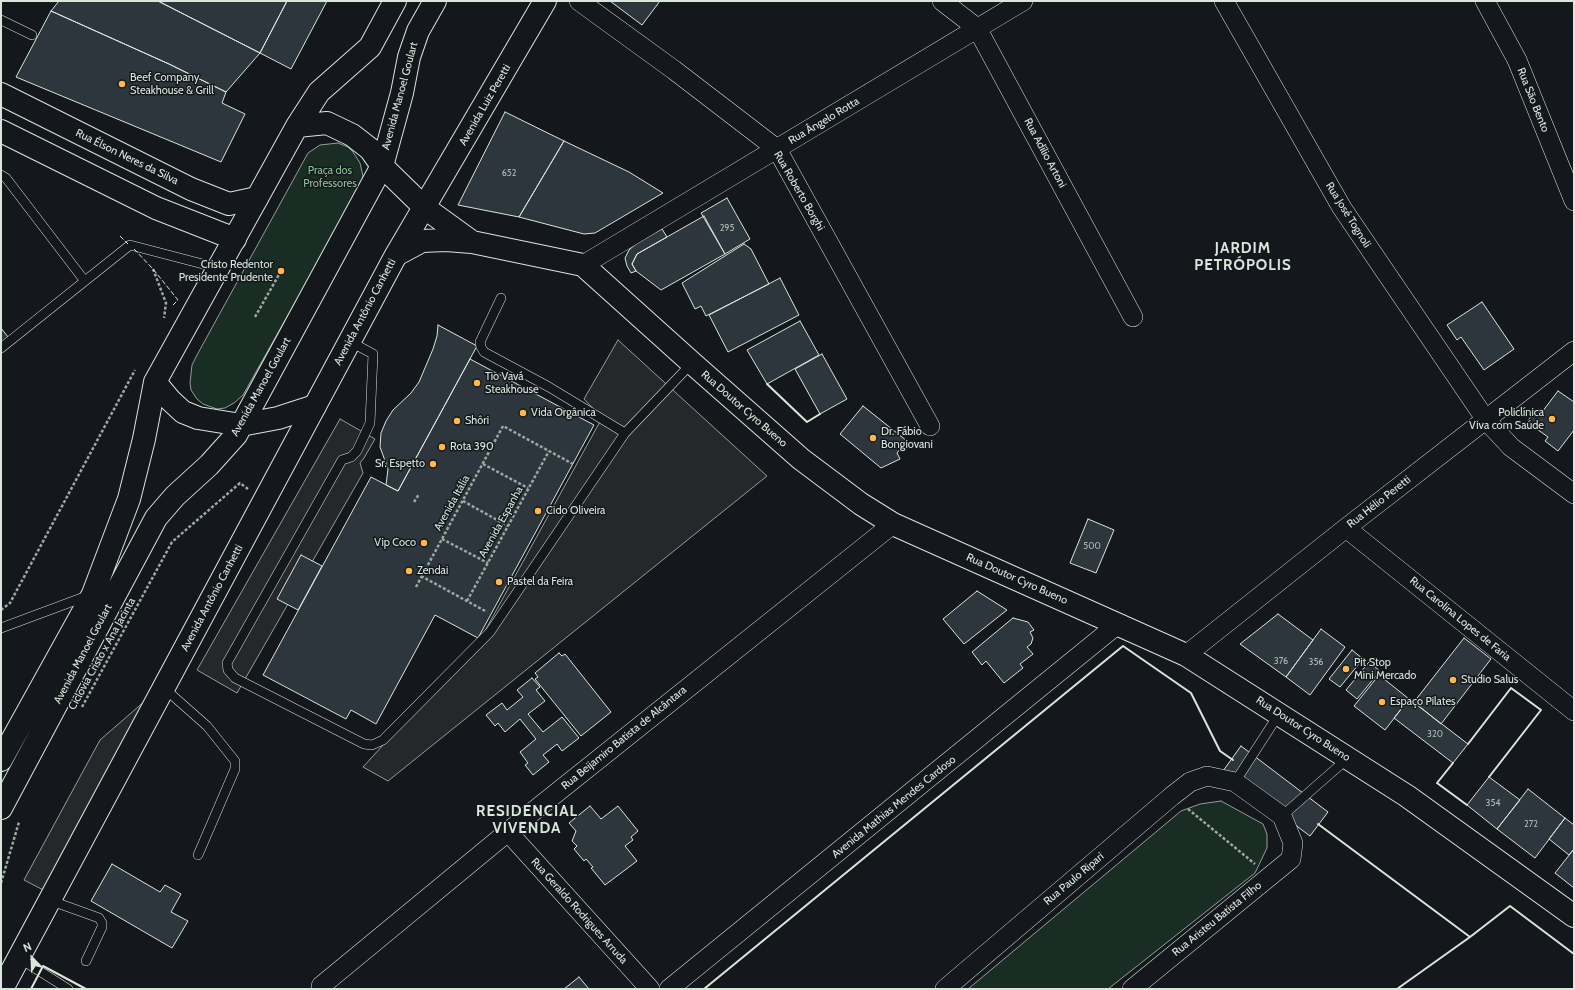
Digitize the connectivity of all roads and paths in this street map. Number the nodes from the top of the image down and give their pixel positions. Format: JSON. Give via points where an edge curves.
{"nodes":[{"id":1,"x":395,"y":1,"type":"edge"},
{"id":2,"x":435,"y":1,"type":"edge"},
{"id":3,"x":546,"y":1,"type":"edge"},
{"id":4,"x":579,"y":1,"type":"edge"},
{"id":5,"x":942,"y":1,"type":"edge"},
{"id":6,"x":1023,"y":1,"type":"edge"},
{"id":7,"x":1224,"y":1,"type":"edge"},
{"id":8,"x":1485,"y":1,"type":"edge"},
{"id":9,"x":1,"y":20,"type":"edge"},
{"id":10,"x":978,"y":28,"type":"junction"},
{"id":11,"x":32,"y":35,"type":"dead end"},
{"id":12,"x":1,"y":94,"type":"edge"},
{"id":13,"x":29,"y":108,"type":"junction"},
{"id":14,"x":297,"y":126,"type":"junction"},
{"id":15,"x":7,"y":134,"type":"edge"},
{"id":16,"x":776,"y":149,"type":"junction"},
{"id":17,"x":382,"y":166,"type":"junction"},
{"id":18,"x":1,"y":175,"type":"edge"},
{"id":19,"x":258,"y":198,"type":"junction"},
{"id":20,"x":1574,"y":202,"type":"edge"},
{"id":21,"x":425,"y":208,"type":"junction"},
{"id":22,"x":235,"y":239,"type":"junction"},
{"id":23,"x":472,"y":242,"type":"junction"},
{"id":24,"x":396,"y":255,"type":"junction"},
{"id":25,"x":583,"y":265,"type":"junction"},
{"id":26,"x":218,"y":268,"type":"junction"},
{"id":27,"x":154,"y":269,"type":"dead end"},
{"id":28,"x":281,"y":271,"type":"dead end"},
{"id":29,"x":84,"y":280,"type":"junction"},
{"id":30,"x":501,"y":298,"type":"dead end"},
{"id":31,"x":254,"y":317,"type":"dead end"},
{"id":32,"x":1133,"y":317,"type":"dead end"},
{"id":33,"x":161,"y":324,"type":"dead end"},
{"id":34,"x":349,"y":341,"type":"junction"},
{"id":35,"x":1,"y":348,"type":"edge"},
{"id":36,"x":1574,"y":352,"type":"edge"},
{"id":37,"x":692,"y":363,"type":"junction"},
{"id":38,"x":138,"y":365,"type":"dead end"},
{"id":39,"x":155,"y":382,"type":"junction"},
{"id":40,"x":315,"y":406,"type":"junction"},
{"id":41,"x":1486,"y":420,"type":"junction"},
{"id":42,"x":241,"y":425,"type":"junction"},
{"id":43,"x":930,"y":426,"type":"dead end"},
{"id":44,"x":625,"y":433,"type":"junction"},
{"id":45,"x":549,"y":451,"type":"junction"},
{"id":46,"x":483,"y":464,"type":"junction"},
{"id":47,"x":573,"y":464,"type":"dead end"},
{"id":48,"x":528,"y":488,"type":"junction"},
{"id":49,"x":419,"y":494,"type":"dead end"},
{"id":50,"x":1574,"y":494,"type":"edge"},
{"id":51,"x":264,"y":501,"type":"junction"},
{"id":52,"x":463,"y":501,"type":"junction"},
{"id":53,"x":414,"y":502,"type":"dead end"},
{"id":54,"x":893,"y":524,"type":"junction"},
{"id":55,"x":508,"y":526,"type":"junction"},
{"id":56,"x":1346,"y":528,"type":"junction"},
{"id":57,"x":442,"y":539,"type":"junction"},
{"id":58,"x":488,"y":563,"type":"junction"},
{"id":59,"x":422,"y":576,"type":"junction"},
{"id":60,"x":416,"y":587,"type":"dead end"},
{"id":61,"x":92,"y":594,"type":"junction"},
{"id":62,"x":467,"y":601,"type":"junction"},
{"id":63,"x":1,"y":610,"type":"edge"},
{"id":64,"x":491,"y":614,"type":"dead end"},
{"id":65,"x":1118,"y":624,"type":"junction"},
{"id":66,"x":1,"y":628,"type":"edge"},
{"id":67,"x":1186,"y":655,"type":"junction"},
{"id":68,"x":164,"y":688,"type":"junction"},
{"id":69,"x":1574,"y":711,"type":"edge"},
{"id":70,"x":78,"y":714,"type":"dead end"},
{"id":71,"x":1278,"y":714,"type":"junction"},
{"id":72,"x":1348,"y":758,"type":"junction"},
{"id":73,"x":1,"y":760,"type":"edge"},
{"id":74,"x":1236,"y":782,"type":"junction"},
{"id":75,"x":1172,"y":796,"type":"junction"},
{"id":76,"x":1,"y":808,"type":"edge"},
{"id":77,"x":1282,"y":816,"type":"junction"},
{"id":78,"x":21,"y":817,"type":"dead end"},
{"id":79,"x":508,"y":832,"type":"junction"},
{"id":80,"x":198,"y":856,"type":"dead end"},
{"id":81,"x":1270,"y":876,"type":"junction"},
{"id":82,"x":1,"y":882,"type":"edge"},
{"id":83,"x":49,"y":900,"type":"junction"},
{"id":84,"x":1574,"y":916,"type":"edge"},
{"id":85,"x":19,"y":958,"type":"junction"},
{"id":86,"x":86,"y":961,"type":"dead end"},
{"id":87,"x":322,"y":988,"type":"edge"},
{"id":88,"x":2,"y":989,"type":"edge"},
{"id":89,"x":68,"y":989,"type":"edge"},
{"id":90,"x":650,"y":989,"type":"edge"},
{"id":91,"x":669,"y":989,"type":"edge"},
{"id":92,"x":945,"y":989,"type":"edge"},
{"id":93,"x":1132,"y":989,"type":"edge"}],
"edges":[{"from":1,"to":14,"type":"street","name":"Avenida Manoel Goulart","via":[[370,47],[320,92]]},
{"from":2,"to":17,"type":"street","name":"Avenida Manoel Goulart","via":[[418,31],[409,57]]},
{"from":3,"to":21,"type":"street","name":"Avenida Luiz Peretti"},
{"from":4,"to":16,"type":"street","name":"Rua Roberto Borghi"},
{"from":5,"to":10,"type":"street","name":"Rua Adílio Artoni"},
{"from":6,"to":10,"type":"street","name":"Rua Ângelo Rotta"},
{"from":7,"to":41,"type":"street","name":"Rua José Tognoli","via":[[1342,208]]},
{"from":8,"to":20,"type":"street","name":"Rua São Bento","via":[[1517,60]]},
{"from":9,"to":11,"type":"lane"},
{"from":10,"to":16,"type":"street","name":"Rua Ângelo Rotta"},
{"from":10,"to":32,"type":"street","name":"Rua Adílio Artoni"},
{"from":12,"to":13,"type":"street","name":"Rua Élson Neres da Silva"},
{"from":13,"to":15,"type":"street"},
{"from":13,"to":19,"type":"street","name":"Rua Élson Neres da Silva","via":[[191,189],[228,204]]},
{"from":14,"to":17,"type":"street","via":[[327,123],[340,129],[370,149]]},
{"from":14,"to":19,"type":"street","name":"Avenida Manoel Goulart"},
{"from":15,"to":22,"type":"street","via":[[156,208]]},
{"from":16,"to":25,"type":"street","name":"Rua Ângelo Rotta"},
{"from":16,"to":43,"type":"street","name":"Rua Roberto Borghi"},
{"from":17,"to":21,"type":"street"},
{"from":17,"to":42,"type":"street","name":"Avenida Manoel Goulart"},
{"from":18,"to":29,"type":"lane","via":[[6,178]]},
{"from":19,"to":22,"type":"street","name":"Avenida Manoel Goulart"},
{"from":21,"to":23,"type":"street"},
{"from":21,"to":24,"type":"street","name":"Avenida Antônio Canhetti"},
{"from":22,"to":26,"type":"street","name":"Avenida Manoel Goulart"},
{"from":23,"to":24,"type":"street","via":[[422,241]]},
{"from":23,"to":25,"type":"street"},
{"from":24,"to":34,"type":"street","name":"Avenida Antônio Canhetti"},
{"from":25,"to":37,"type":"street","name":"Rua Doutor Cyro Bueno"},
{"from":26,"to":29,"type":"lane","via":[[130,245]]},
{"from":26,"to":39,"type":"street","name":"Avenida Manoel Goulart"},
{"from":27,"to":33,"type":"path","via":[[166,303],[165,317]]},
{"from":28,"to":31,"type":"path"},
{"from":29,"to":35,"type":"lane"},
{"from":30,"to":44,"type":"lane","via":[[480,342],[484,352]]},
{"from":34,"to":40,"type":"street","name":"Avenida Antônio Canhetti"},
{"from":34,"to":44,"type":"lane","via":[[373,354],[370,423],[356,451],[351,457],[342,460],[227,663],[228,670],[235,678],[364,744],[372,745],[383,740],[490,632]]},
{"from":36,"to":41,"type":"street","name":"Rua Hélio Peretti"},
{"from":37,"to":44,"type":"lane"},
{"from":37,"to":54,"type":"street","name":"Rua Doutor Cyro Bueno","via":[[801,459],[861,504]]},
{"from":38,"to":63,"type":"path","via":[[10,603]]},
{"from":39,"to":42,"type":"street","via":[[183,412],[198,418]]},
{"from":39,"to":61,"type":"street","name":"Avenida Manoel Goulart","via":[[129,500]]},
{"from":40,"to":42,"type":"street","via":[[278,418]]},
{"from":40,"to":51,"type":"street","name":"Avenida Antônio Canhetti"},
{"from":41,"to":50,"type":"street","name":"Rua José Tognoli","via":[[1511,447]]},
{"from":41,"to":56,"type":"street","name":"Rua Hélio Peretti"},
{"from":42,"to":76,"type":"street","name":"Avenida Manoel Goulart","via":[[236,435],[209,465],[175,496],[156,518]]},
{"from":45,"to":46,"type":"path","name":"Avenida Itália","via":[[503,426]]},
{"from":45,"to":47,"type":"path"},
{"from":45,"to":48,"type":"path","name":"Avenida Espanha"},
{"from":46,"to":48,"type":"path"},
{"from":46,"to":52,"type":"path","name":"Avenida Itália"},
{"from":48,"to":55,"type":"path","name":"Avenida Espanha"},
{"from":49,"to":53,"type":"path"},
{"from":51,"to":68,"type":"street","name":"Avenida Antônio Canhetti"},
{"from":51,"to":70,"type":"path","name":"Ciclovia Cristo x Ana Jacinta","via":[[240,484],[172,542]]},
{"from":52,"to":55,"type":"path"},
{"from":52,"to":57,"type":"path","name":"Avenida Itália"},
{"from":54,"to":65,"type":"street","name":"Rua Doutor Cyro Bueno"},
{"from":54,"to":79,"type":"street","name":"Rua Beijamiro Batista de Alcântara"},
{"from":55,"to":58,"type":"path","name":"Avenida Espanha"},
{"from":56,"to":67,"type":"street","name":"Rua Hélio Peretti"},
{"from":56,"to":69,"type":"street","name":"Rua Carolina Lopes de Faria"},
{"from":57,"to":58,"type":"path"},
{"from":57,"to":59,"type":"path","name":"Avenida Itália"},
{"from":58,"to":62,"type":"path","name":"Avenida Espanha"},
{"from":59,"to":60,"type":"path","name":"Avenida Itália"},
{"from":59,"to":62,"type":"path"},
{"from":61,"to":66,"type":"lane"},
{"from":61,"to":73,"type":"street","name":"Avenida Manoel Goulart"},
{"from":62,"to":64,"type":"path"},
{"from":65,"to":67,"type":"street","name":"Rua Doutor Cyro Bueno"},
{"from":65,"to":91,"type":"street","name":"Avenida Mathias Mendes Cardoso"},
{"from":67,"to":71,"type":"street","name":"Rua Doutor Cyro Bueno"},
{"from":68,"to":80,"type":"lane","via":[[207,726],[235,761],[235,769]]},
{"from":68,"to":83,"type":"street","name":"Avenida Antônio Canhetti"},
{"from":71,"to":72,"type":"street","name":"Rua Doutor Cyro Bueno"},
{"from":71,"to":74,"type":"lane"},
{"from":72,"to":77,"type":"lane"},
{"from":72,"to":84,"type":"street","name":"Rua Doutor Cyro Bueno","via":[[1407,796]]},
{"from":74,"to":75,"type":"street","name":"Rua Paulo Ripari","via":[[1207,776],[1190,782]]},
{"from":74,"to":77,"type":"street"},
{"from":75,"to":81,"type":"path"},
{"from":75,"to":92,"type":"street","name":"Rua Paulo Ripari"},
{"from":77,"to":81,"type":"street","name":"Rua Aristeu Batista Filho","via":[[1293,843],[1291,859]]},
{"from":78,"to":82,"type":"path"},
{"from":79,"to":87,"type":"street","name":"Rua Beijamiro Batista de Alcântara"},
{"from":79,"to":90,"type":"street","name":"Rua Geraldo Rodrigues Arruda"},
{"from":81,"to":93,"type":"street","name":"Rua Aristeu Batista Filho"},
{"from":83,"to":85,"type":"street","name":"Avenida Antônio Canhetti"},
{"from":83,"to":86,"type":"lane","via":[[99,918],[102,927]]},
{"from":85,"to":88,"type":"street","name":"Avenida Antônio Canhetti"},
{"from":85,"to":89,"type":"lane"}]}
